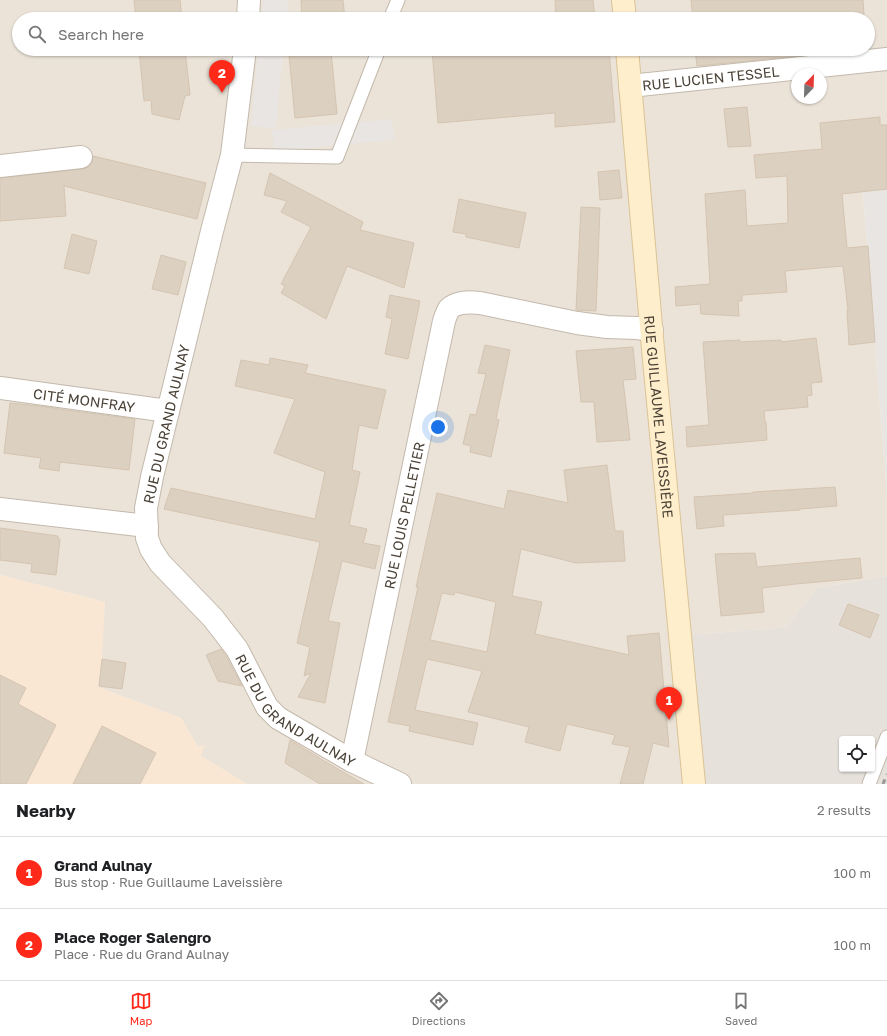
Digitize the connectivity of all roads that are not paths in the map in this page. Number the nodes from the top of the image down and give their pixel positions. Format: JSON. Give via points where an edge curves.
{"nodes":[{"id":1,"x":249,"y":0,"type":"edge"},
{"id":2,"x":398,"y":0,"type":"edge"},
{"id":3,"x":623,"y":0,"type":"edge"},
{"id":4,"x":248,"y":12,"type":"edge"},
{"id":5,"x":393,"y":12,"type":"edge"},
{"id":6,"x":624,"y":12,"type":"edge"},
{"id":7,"x":243,"y":56,"type":"edge"},
{"id":8,"x":376,"y":56,"type":"edge"},
{"id":9,"x":628,"y":56,"type":"edge"},
{"id":10,"x":887,"y":59,"type":"edge"},
{"id":11,"x":630,"y":86,"type":"junction"},
{"id":12,"x":232,"y":155,"type":"junction"},
{"id":13,"x":81,"y":157,"type":"dead end"},
{"id":14,"x":0,"y":166,"type":"edge"},
{"id":15,"x":652,"y":330,"type":"junction"},
{"id":16,"x":0,"y":392,"type":"edge"},
{"id":17,"x":168,"y":411,"type":"junction"},
{"id":18,"x":0,"y":509,"type":"edge"},
{"id":19,"x":147,"y":526,"type":"junction"},
{"id":20,"x":887,"y":737,"type":"edge"},
{"id":21,"x":352,"y":761,"type":"junction"},
{"id":22,"x":400,"y":784,"type":"edge"},
{"id":23,"x":694,"y":784,"type":"edge"},
{"id":24,"x":869,"y":784,"type":"edge"}],
"edges":[{"from":1,"to":4,"type":"street"},
{"from":2,"to":5,"type":"lane"},
{"from":3,"to":6,"type":"street"},
{"from":7,"to":12,"type":"street","name":"RUE DU GRAND AULNAY"},
{"from":8,"to":12,"type":"lane","via":[[337,157]]},
{"from":9,"to":11,"type":"street","name":"RUE GUILLAUME LAVEISSIÈRE"},
{"from":10,"to":11,"type":"street","name":"RUE LUCIEN TESSEL"},
{"from":11,"to":15,"type":"street","name":"RUE GUILLAUME LAVEISSIÈRE"},
{"from":12,"to":17,"type":"street","name":"RUE DU GRAND AULNAY"},
{"from":13,"to":14,"type":"street"},
{"from":15,"to":21,"type":"street","name":"RUE LOUIS PELLETIER","via":[[577,323],[480,303],[467,302],[449,310],[444,321]]},
{"from":15,"to":23,"type":"street","name":"RUE GUILLAUME LAVEISSIÈRE"},
{"from":16,"to":17,"type":"street","name":"CITÉ MONFRAY"},
{"from":17,"to":19,"type":"street","name":"RUE DU GRAND AULNAY","via":[[146,508]]},
{"from":18,"to":19,"type":"street"},
{"from":19,"to":21,"type":"street","name":"RUE DU GRAND AULNAY","via":[[147,538],[160,563],[213,618],[237,649],[267,707],[278,718]]},
{"from":20,"to":24,"type":"lane"},
{"from":21,"to":22,"type":"street","name":"RUE DU GRAND AULNAY"}]}
